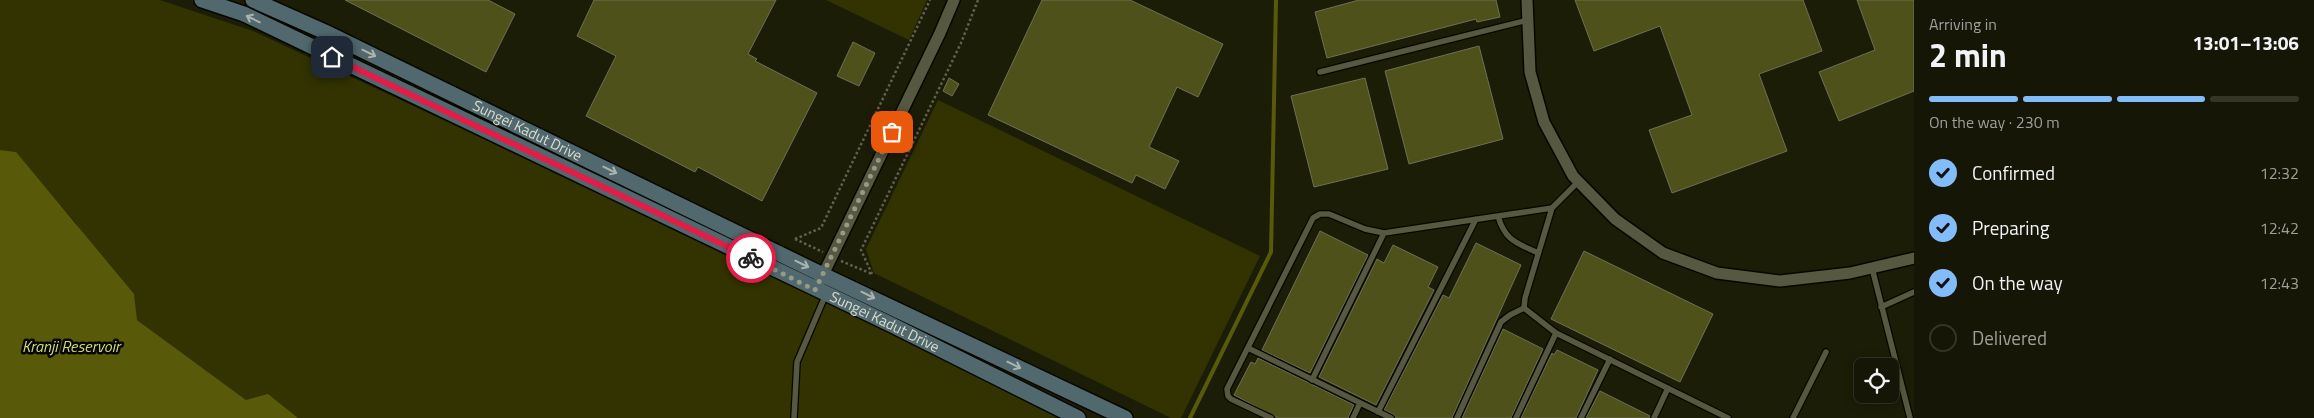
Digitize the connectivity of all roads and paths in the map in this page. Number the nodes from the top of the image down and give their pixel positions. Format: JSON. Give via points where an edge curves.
{"nodes":[{"id":1,"x":202,"y":0,"type":"edge"},
{"id":2,"x":253,"y":0,"type":"edge"},
{"id":3,"x":930,"y":0,"type":"edge"},
{"id":4,"x":954,"y":0,"type":"edge"},
{"id":5,"x":978,"y":0,"type":"edge"},
{"id":6,"x":1527,"y":0,"type":"edge"},
{"id":7,"x":1528,"y":20,"type":"junction"},
{"id":8,"x":1320,"y":72,"type":"dead end"},
{"id":9,"x":1579,"y":181,"type":"junction"},
{"id":10,"x":1552,"y":208,"type":"junction"},
{"id":11,"x":1498,"y":216,"type":"junction"},
{"id":12,"x":1476,"y":219,"type":"junction"},
{"id":13,"x":1384,"y":232,"type":"junction"},
{"id":14,"x":795,"y":239,"type":"dead end"},
{"id":15,"x":1538,"y":253,"type":"junction"},
{"id":16,"x":1914,"y":258,"type":"edge"},
{"id":17,"x":1872,"y":268,"type":"junction"},
{"id":18,"x":872,"y":274,"type":"dead end"},
{"id":19,"x":824,"y":275,"type":"junction"},
{"id":20,"x":821,"y":292,"type":"junction"},
{"id":21,"x":1914,"y":292,"type":"edge"},
{"id":22,"x":1881,"y":307,"type":"junction"},
{"id":23,"x":1524,"y":308,"type":"junction"},
{"id":24,"x":1556,"y":333,"type":"junction"},
{"id":25,"x":1248,"y":348,"type":"junction"},
{"id":26,"x":1826,"y":352,"type":"dead end"},
{"id":27,"x":1610,"y":360,"type":"junction"},
{"id":28,"x":1312,"y":380,"type":"junction"},
{"id":29,"x":1668,"y":388,"type":"junction"},
{"id":30,"x":1360,"y":403,"type":"junction"},
{"id":31,"x":1378,"y":412,"type":"junction"},
{"id":32,"x":794,"y":418,"type":"edge"},
{"id":33,"x":1078,"y":418,"type":"edge"},
{"id":34,"x":1125,"y":418,"type":"edge"},
{"id":35,"x":1271,"y":418,"type":"edge"},
{"id":36,"x":1353,"y":418,"type":"edge"},
{"id":37,"x":1391,"y":418,"type":"edge"},
{"id":38,"x":1457,"y":418,"type":"edge"},
{"id":39,"x":1516,"y":418,"type":"edge"},
{"id":40,"x":1581,"y":418,"type":"edge"},
{"id":41,"x":1654,"y":418,"type":"edge"},
{"id":42,"x":1726,"y":418,"type":"edge"},
{"id":43,"x":1793,"y":418,"type":"edge"},
{"id":44,"x":1910,"y":418,"type":"edge"}],
"edges":[{"from":20,"to":1,"type":"main road","name":"Sungei Kadut Drive","one_way":true,"via":[[244,14]]},
{"from":2,"to":19,"type":"main road","name":"Sungei Kadut Drive","one_way":true},
{"from":3,"to":14,"type":"path","via":[[821,228]]},
{"from":4,"to":19,"type":"street"},
{"from":5,"to":18,"type":"path","via":[[861,250]]},
{"from":6,"to":7,"type":"street"},
{"from":7,"to":8,"type":"lane"},
{"from":7,"to":9,"type":"street","via":[[1530,72],[1544,122],[1573,176]]},
{"from":9,"to":10,"type":"lane"},
{"from":9,"to":17,"type":"street","via":[[1615,220],[1663,253],[1717,273],[1780,281]]},
{"from":10,"to":11,"type":"lane"},
{"from":10,"to":15,"type":"lane"},
{"from":11,"to":12,"type":"lane"},
{"from":11,"to":15,"type":"lane","via":[[1512,241]]},
{"from":12,"to":13,"type":"lane"},
{"from":12,"to":31,"type":"lane"},
{"from":13,"to":25,"type":"lane","via":[[1365,229],[1329,214],[1313,218]]},
{"from":13,"to":28,"type":"lane"},
{"from":15,"to":23,"type":"lane"},
{"from":16,"to":17,"type":"street"},
{"from":17,"to":22,"type":"lane"},
{"from":19,"to":20,"type":"street"},
{"from":19,"to":34,"type":"main road","name":"Sungei Kadut Drive","one_way":true},
{"from":20,"to":32,"type":"lane","via":[[797,362]]},
{"from":20,"to":33,"type":"main road","name":"Sungei Kadut Drive"},
{"from":21,"to":22,"type":"lane"},
{"from":22,"to":44,"type":"lane"},
{"from":23,"to":24,"type":"lane"},
{"from":23,"to":38,"type":"lane","via":[[1501,322]]},
{"from":24,"to":27,"type":"lane"},
{"from":24,"to":39,"type":"lane"},
{"from":25,"to":28,"type":"lane"},
{"from":25,"to":35,"type":"lane","via":[[1228,388],[1228,396]]},
{"from":26,"to":43,"type":"lane"},
{"from":27,"to":29,"type":"lane"},
{"from":27,"to":40,"type":"lane"},
{"from":28,"to":30,"type":"lane"},
{"from":29,"to":41,"type":"lane"},
{"from":29,"to":42,"type":"lane"},
{"from":30,"to":31,"type":"lane"},
{"from":30,"to":36,"type":"lane"},
{"from":31,"to":37,"type":"lane"}]}
